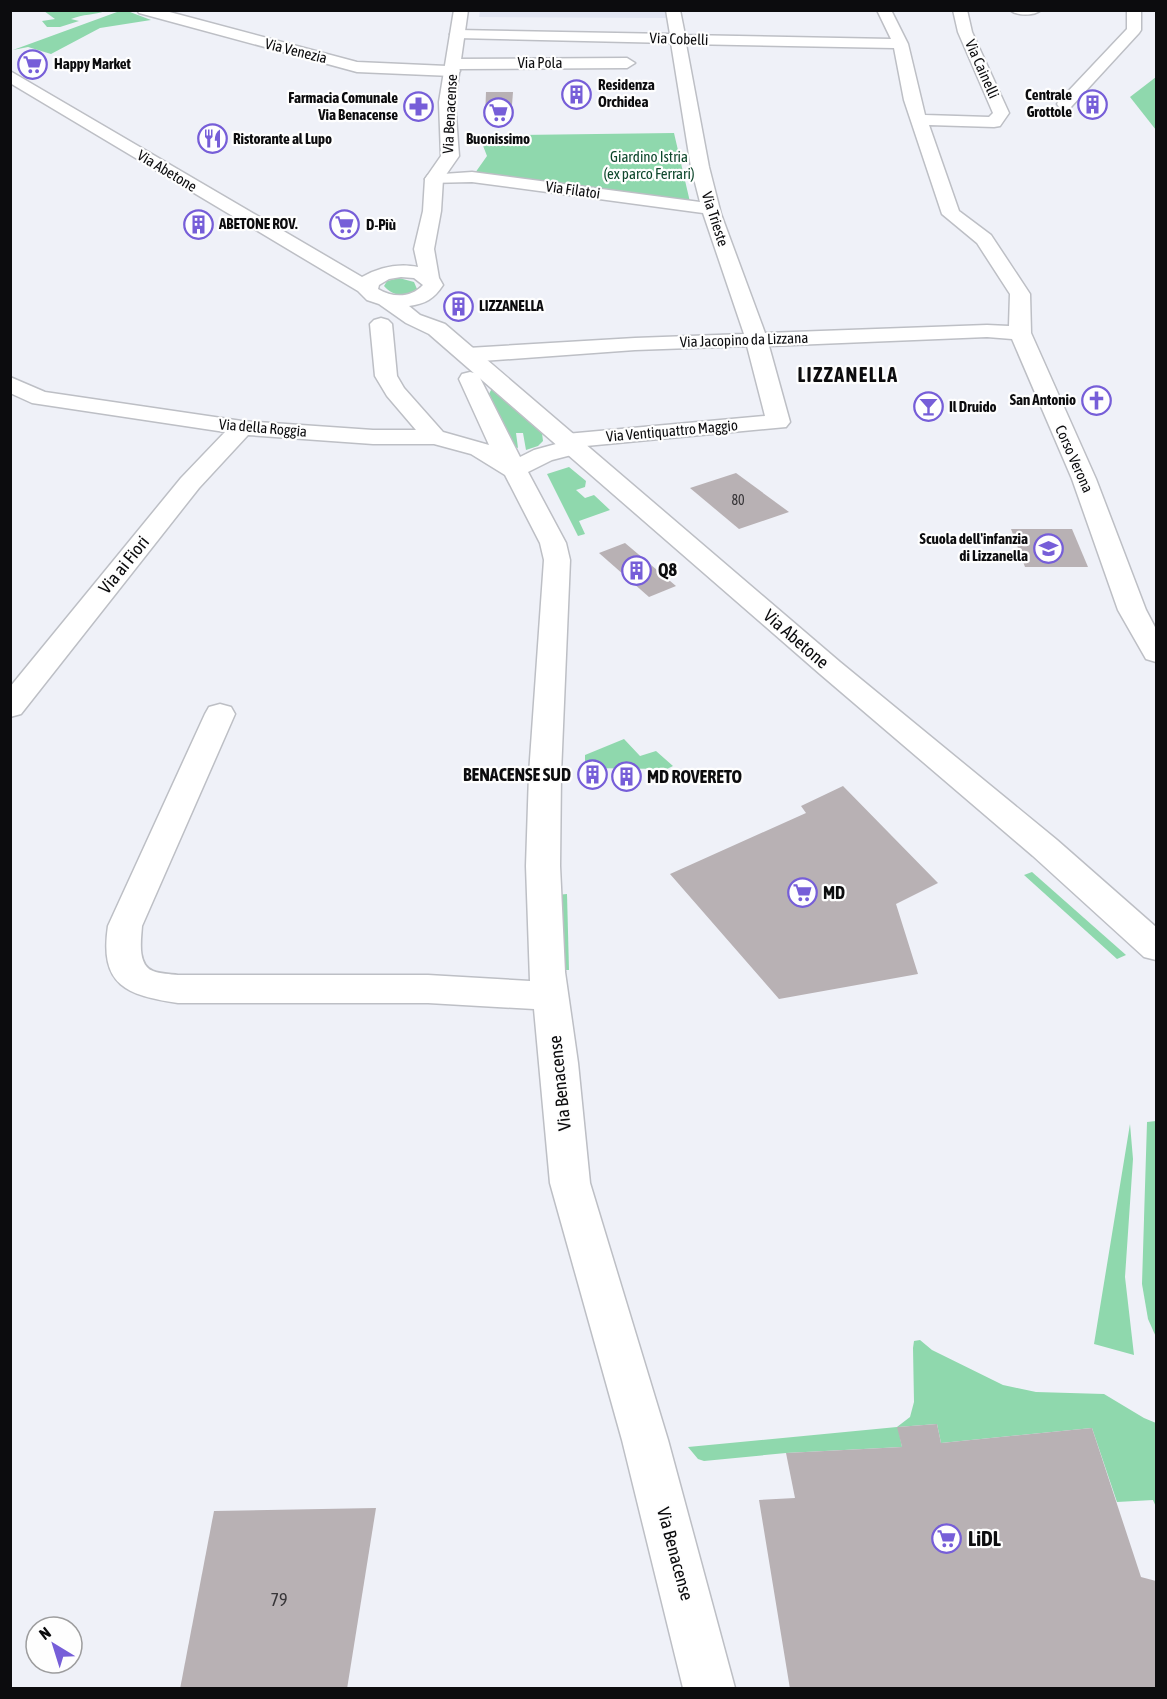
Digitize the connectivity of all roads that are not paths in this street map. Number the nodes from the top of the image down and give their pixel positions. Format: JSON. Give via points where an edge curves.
{"nodes":[{"id":1,"x":144,"y":10,"type":"edge"},
{"id":2,"x":461,"y":10,"type":"edge"},
{"id":3,"x":673,"y":10,"type":"edge"},
{"id":4,"x":884,"y":10,"type":"edge"},
{"id":5,"x":960,"y":10,"type":"edge"},
{"id":6,"x":1017,"y":10,"type":"edge"},
{"id":7,"x":1034,"y":10,"type":"edge"},
{"id":8,"x":1134,"y":10,"type":"edge"},
{"id":9,"x":457,"y":34,"type":"junction"},
{"id":10,"x":678,"y":38,"type":"junction"},
{"id":11,"x":901,"y":44,"type":"junction"},
{"id":12,"x":627,"y":63,"type":"dead end"},
{"id":13,"x":452,"y":67,"type":"junction"},
{"id":14,"x":10,"y":76,"type":"edge"},
{"id":15,"x":1065,"y":104,"type":"dead end"},
{"id":16,"x":919,"y":120,"type":"junction"},
{"id":17,"x":434,"y":179,"type":"junction"},
{"id":18,"x":711,"y":209,"type":"junction"},
{"id":19,"x":424,"y":249,"type":"junction"},
{"id":20,"x":324,"y":263,"type":"junction"},
{"id":21,"x":393,"y":272,"type":"junction"},
{"id":22,"x":428,"y":285,"type":"junction"},
{"id":23,"x":367,"y":287,"type":"junction"},
{"id":24,"x":385,"y":299,"type":"junction"},
{"id":25,"x":381,"y":324,"type":"dead end"},
{"id":26,"x":437,"y":329,"type":"junction"},
{"id":27,"x":1020,"y":333,"type":"junction"},
{"id":28,"x":756,"y":340,"type":"junction"},
{"id":29,"x":469,"y":367,"type":"junction"},
{"id":30,"x":10,"y":384,"type":"edge"},
{"id":31,"x":778,"y":422,"type":"joint"},
{"id":32,"x":242,"y":428,"type":"junction"},
{"id":33,"x":435,"y":436,"type":"junction"},
{"id":34,"x":570,"y":444,"type":"junction"},
{"id":35,"x":513,"y":470,"type":"junction"},
{"id":36,"x":1156,"y":653,"type":"edge"},
{"id":37,"x":10,"y":707,"type":"edge"},
{"id":38,"x":220,"y":714,"type":"dead end"},
{"id":39,"x":1156,"y":947,"type":"edge"},
{"id":40,"x":550,"y":996,"type":"junction"},
{"id":41,"x":709,"y":1689,"type":"edge"}],
"edges":[{"from":1,"to":13,"type":"street","name":"Via Venezia","via":[[357,67]]},
{"from":2,"to":9,"type":"street","name":"Via Benacense"},
{"from":3,"to":10,"type":"street","name":"Via Trieste"},
{"from":4,"to":11,"type":"street","name":"Corso Verona"},
{"from":5,"to":16,"type":"street","name":"Via Cainelli","via":[[965,32],[1001,113],[994,122]]},
{"from":6,"to":7,"type":"street"},
{"from":8,"to":15,"type":"street","via":[[1134,30]]},
{"from":9,"to":10,"type":"street","name":"Via Cobelli"},
{"from":9,"to":13,"type":"street","name":"Via Benacense"},
{"from":10,"to":11,"type":"street","name":"Via Cobelli"},
{"from":10,"to":18,"type":"street","name":"Via Trieste"},
{"from":11,"to":16,"type":"street","name":"Corso Verona"},
{"from":12,"to":13,"type":"street","name":"Via Pola"},
{"from":13,"to":17,"type":"street","name":"Via Benacense","via":[[446,137],[450,156]]},
{"from":14,"to":20,"type":"street","name":"Via Abetone"},
{"from":16,"to":27,"type":"street","name":"Corso Verona","via":[[951,214],[984,239],[1020,294]]},
{"from":17,"to":18,"type":"street","name":"Via Filatoi","via":[[472,177]]},
{"from":17,"to":19,"type":"street","name":"Via Benacense"},
{"from":18,"to":28,"type":"street","name":"Via Trieste"},
{"from":19,"to":21,"type":"street"},
{"from":19,"to":22,"type":"street","name":"Via Benacense"},
{"from":20,"to":21,"type":"street"},
{"from":20,"to":23,"type":"street","name":"Via Abetone"},
{"from":21,"to":22,"type":"street","via":[[416,272]]},
{"from":21,"to":23,"type":"street","via":[[375,277]]},
{"from":22,"to":24,"type":"street","via":[[403,300]]},
{"from":22,"to":26,"type":"street","name":"Via Benacense"},
{"from":23,"to":24,"type":"street","name":"Via Abetone","via":[[371,294]]},
{"from":24,"to":26,"type":"street","name":"Via Abetone"},
{"from":25,"to":33,"type":"street","via":[[386,376],[394,391]]},
{"from":26,"to":29,"type":"street","name":"Via Abetone"},
{"from":27,"to":28,"type":"street","name":"Via Jacopino da Lizzana"},
{"from":27,"to":36,"type":"street","name":"Corso Verona","via":[[1084,479],[1132,610]]},
{"from":28,"to":29,"type":"street","name":"Via Jacopino da Lizzana","via":[[564,348]]},
{"from":28,"to":31,"type":"street","name":"Via Trieste"},
{"from":29,"to":34,"type":"street","name":"Via Abetone"},
{"from":29,"to":35,"type":"street","name":"Via Benacense"},
{"from":30,"to":32,"type":"street","name":"Via della Roggia","via":[[40,398]]},
{"from":31,"to":34,"type":"street","name":"Via Ventiquattro Maggio"},
{"from":32,"to":33,"type":"street","name":"Via della Roggia","via":[[373,437]]},
{"from":32,"to":37,"type":"street","name":"Via ai Fiori","via":[[190,483]]},
{"from":33,"to":35,"type":"street","name":"Via della Roggia","via":[[479,449]]},
{"from":34,"to":35,"type":"street"},
{"from":34,"to":39,"type":"street","name":"Via Abetone"},
{"from":35,"to":40,"type":"street","name":"Via Benacense","via":[[553,543],[557,560],[543,854]]},
{"from":38,"to":40,"type":"street","via":[[125,926],[122,946],[126,965],[140,982],[178,989],[416,989]]},
{"from":40,"to":41,"type":"street","name":"Via Benacense","via":[[570,1182],[645,1440]]}]}
